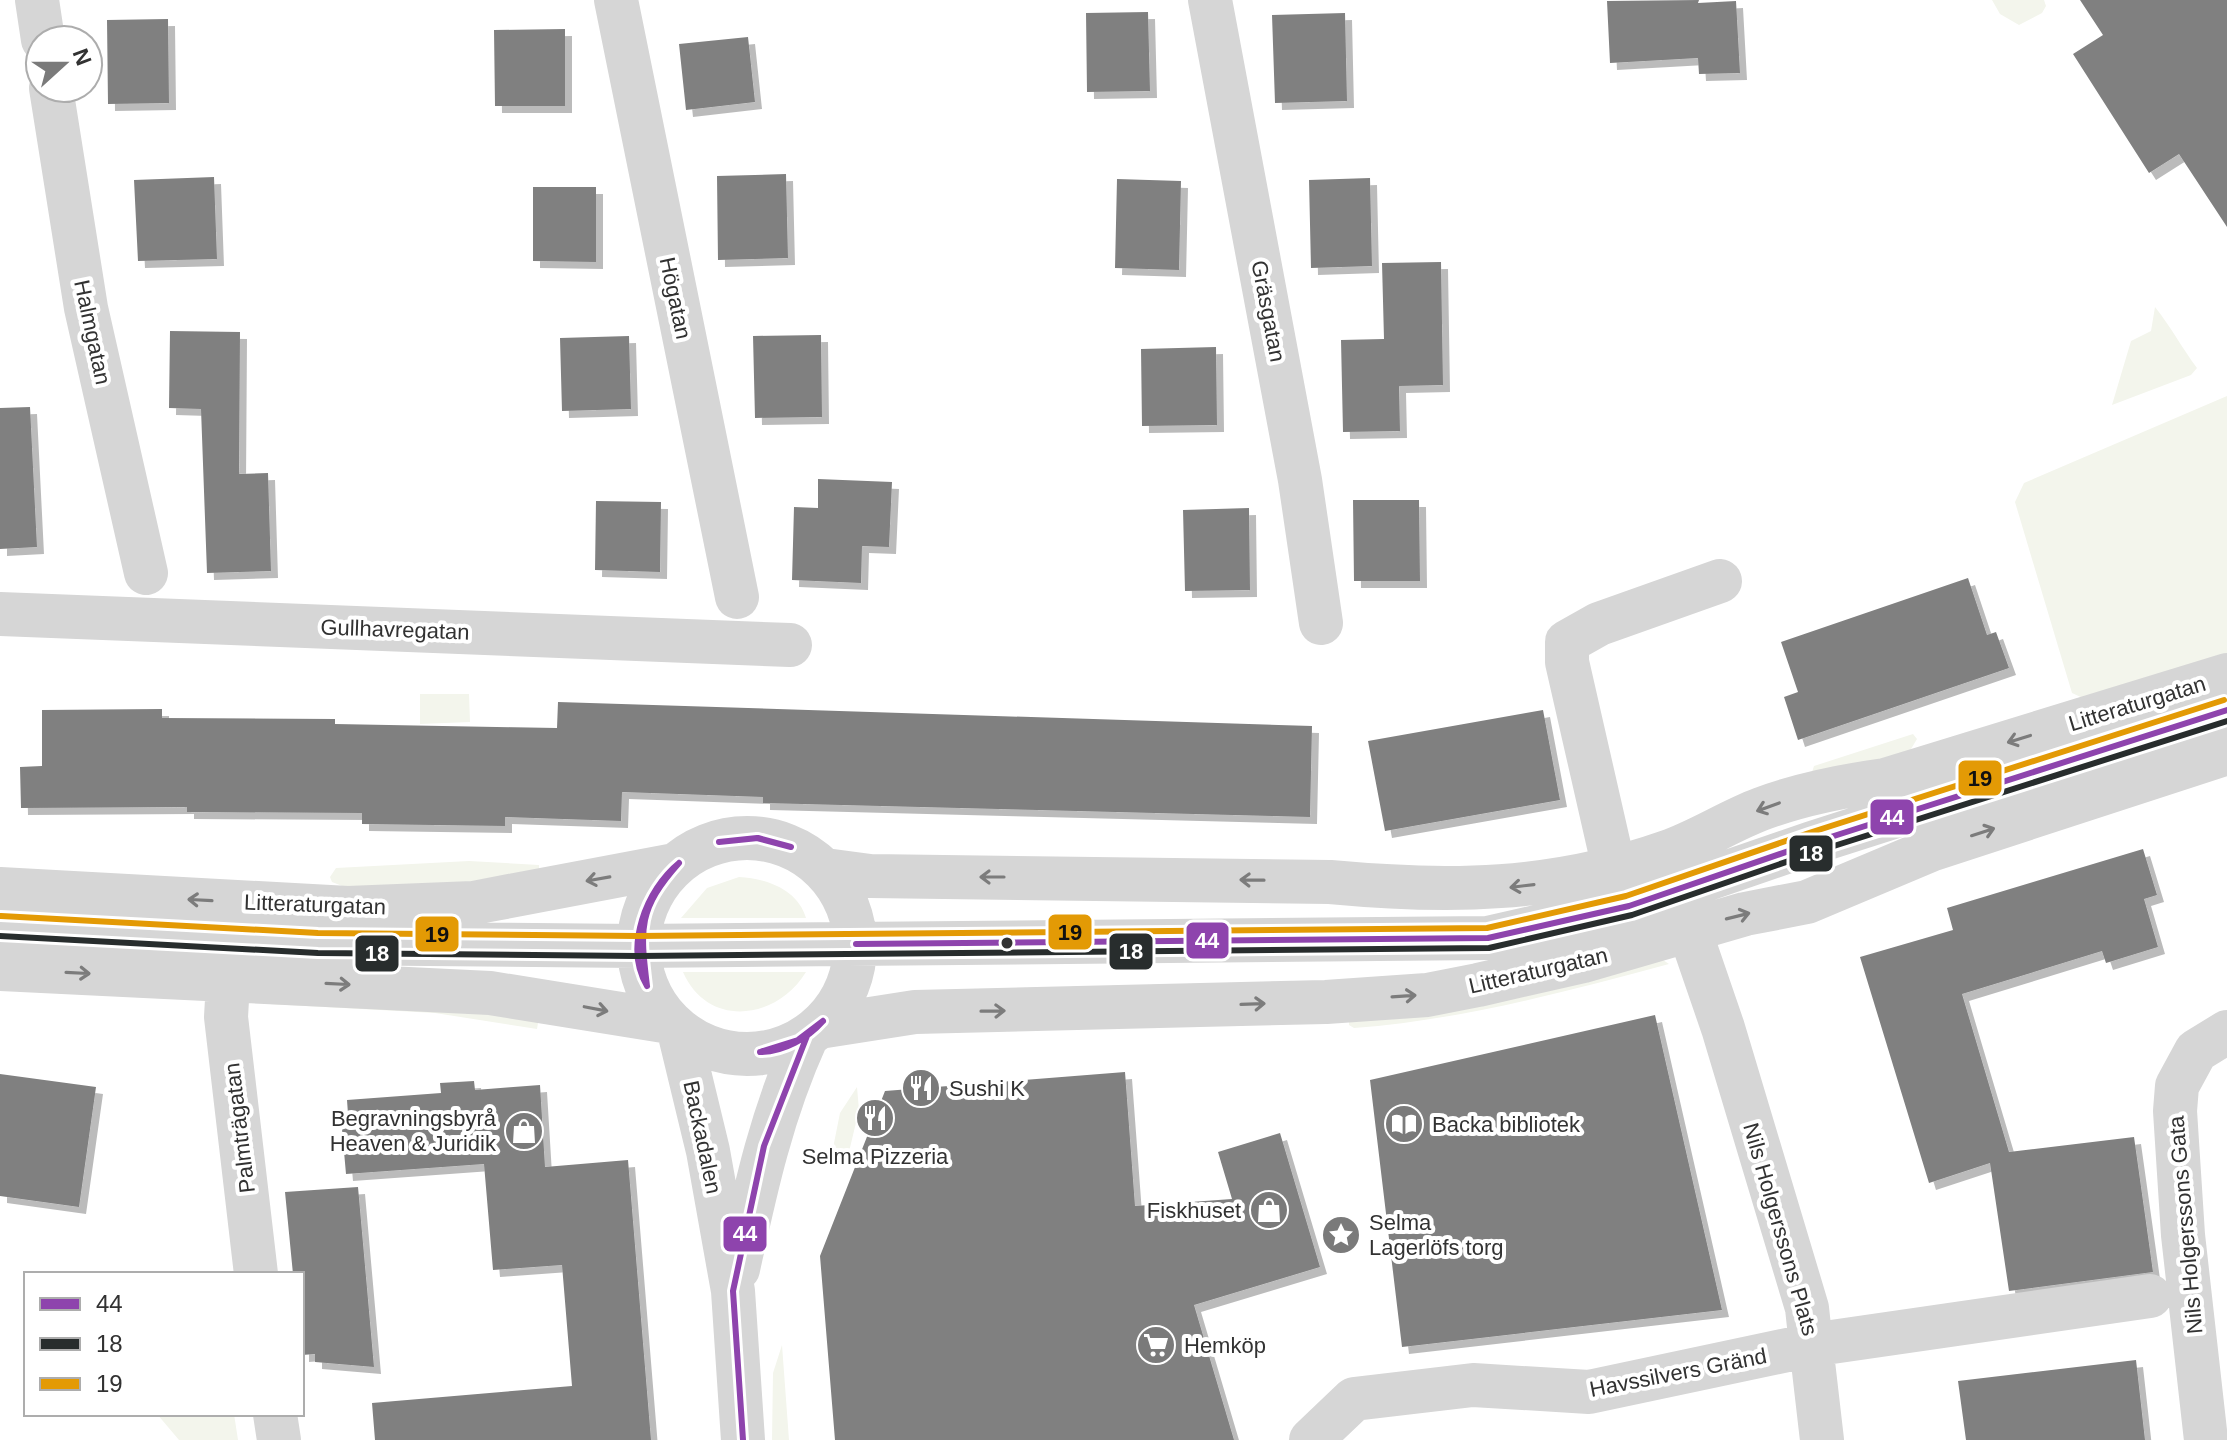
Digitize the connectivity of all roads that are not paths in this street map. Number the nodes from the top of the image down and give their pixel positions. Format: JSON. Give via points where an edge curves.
{"nodes":[{"id":1,"x":37,"y":0,"type":"edge"},
{"id":2,"x":616,"y":0,"type":"edge"},
{"id":3,"x":1210,"y":0,"type":"edge"},
{"id":4,"x":41,"y":24,"type":"edge"},
{"id":5,"x":54,"y":104,"type":"edge"},
{"id":6,"x":146,"y":573,"type":"dead end"},
{"id":7,"x":1720,"y":581,"type":"dead end"},
{"id":8,"x":737,"y":597,"type":"dead end"},
{"id":9,"x":0,"y":614,"type":"edge"},
{"id":10,"x":1321,"y":623,"type":"dead end"},
{"id":11,"x":790,"y":645,"type":"dead end"},
{"id":12,"x":2227,"y":675,"type":"edge"},
{"id":13,"x":2227,"y":710,"type":"edge"},
{"id":14,"x":2227,"y":753,"type":"edge"},
{"id":15,"x":674,"y":865,"type":"junction"},
{"id":16,"x":1614,"y":868,"type":"junction"},
{"id":17,"x":825,"y":870,"type":"junction"},
{"id":18,"x":0,"y":889,"type":"edge"},
{"id":19,"x":0,"y":926,"type":"edge"},
{"id":20,"x":1689,"y":929,"type":"junction"},
{"id":21,"x":856,"y":944,"type":"junction"},
{"id":22,"x":638,"y":946,"type":"junction"},
{"id":23,"x":0,"y":969,"type":"edge"},
{"id":24,"x":228,"y":982,"type":"junction"},
{"id":25,"x":675,"y":1026,"type":"junction"},
{"id":26,"x":813,"y":1031,"type":"junction"},
{"id":27,"x":2227,"y":1032,"type":"edge"},
{"id":28,"x":256,"y":1272,"type":"edge"},
{"id":29,"x":733,"y":1291,"type":"junction"},
{"id":30,"x":2150,"y":1296,"type":"dead end"},
{"id":31,"x":1811,"y":1345,"type":"junction"},
{"id":32,"x":275,"y":1416,"type":"edge"},
{"id":33,"x":279,"y":1440,"type":"edge"},
{"id":34,"x":743,"y":1440,"type":"edge"},
{"id":35,"x":1311,"y":1440,"type":"edge"},
{"id":36,"x":1822,"y":1440,"type":"edge"},
{"id":37,"x":2206,"y":1440,"type":"edge"}],
"edges":[{"from":1,"to":4,"type":"street"},
{"from":2,"to":8,"type":"street","name":"Högatan"},
{"from":3,"to":10,"type":"street","name":"Gräsgatan","via":[[1300,480]]},
{"from":5,"to":6,"type":"street","name":"Halmgatan","via":[[86,308]]},
{"from":7,"to":16,"type":"street","via":[[1599,624],[1567,642],[1567,662]]},
{"from":9,"to":11,"type":"street","name":"Gullhavregatan"},
{"from":12,"to":16,"type":"street","name":"Litteraturgatan","one_way":true,"via":[[1885,780],[1797,797],[1757,810],[1709,837]]},
{"from":13,"to":21,"type":"street","via":[[1629,906],[1488,938]]},
{"from":20,"to":14,"type":"street","name":"Litteraturgatan","one_way":true,"via":[[1807,902],[1933,849]]},
{"from":15,"to":17,"type":"street","name":"Litteraturgatan","via":[[706,845],[759,838],[795,849]]},
{"from":15,"to":18,"type":"street","name":"Litteraturgatan","one_way":true,"via":[[473,903],[348,908]]},
{"from":15,"to":22,"type":"street","name":"Litteraturgatan","via":[[652,893]]},
{"from":16,"to":17,"type":"street","name":"Litteraturgatan","one_way":true,"via":[[1566,881],[1501,889],[884,876]]},
{"from":17,"to":21,"type":"street","name":"Litteraturgatan","via":[[850,912]]},
{"from":19,"to":22,"type":"street","via":[[318,943]]},
{"from":26,"to":20,"type":"street","name":"Litteraturgatan","one_way":true,"via":[[915,1012],[1427,995],[1583,961]]},
{"from":20,"to":31,"type":"street","name":"Nils Holgerssons Plats","via":[[1807,1308]]},
{"from":21,"to":22,"type":"street"},
{"from":21,"to":26,"type":"street","name":"Litteraturgatan","via":[[843,998]]},
{"from":22,"to":25,"type":"street","name":"Litteraturgatan","via":[[647,987]]},
{"from":23,"to":24,"type":"street","name":"Litteraturgatan","one_way":true},
{"from":24,"to":25,"type":"street","name":"Litteraturgatan","one_way":true,"via":[[490,993]]},
{"from":24,"to":28,"type":"street","name":"Palmträgatan","via":[[226,1017],[254,1129]]},
{"from":25,"to":26,"type":"street","name":"Litteraturgatan","via":[[709,1047],[742,1055],[777,1050]]},
{"from":25,"to":29,"type":"street","name":"Backadalen","via":[[708,1151]]},
{"from":26,"to":29,"type":"street","name":"Backadalen","via":[[786,1083],[764,1146]]},
{"from":27,"to":37,"type":"street","name":"Nils Holgerssons Gata","via":[[2196,1051],[2177,1086],[2175,1111]]},
{"from":29,"to":34,"type":"street","name":"Backadalen"},
{"from":30,"to":31,"type":"street","name":"Nils Holgerssons Plats"},
{"from":31,"to":35,"type":"street","name":"Havssilvers Gränd","via":[[1589,1392],[1473,1385],[1354,1399]]},
{"from":31,"to":36,"type":"street"},
{"from":32,"to":33,"type":"street"}]}
